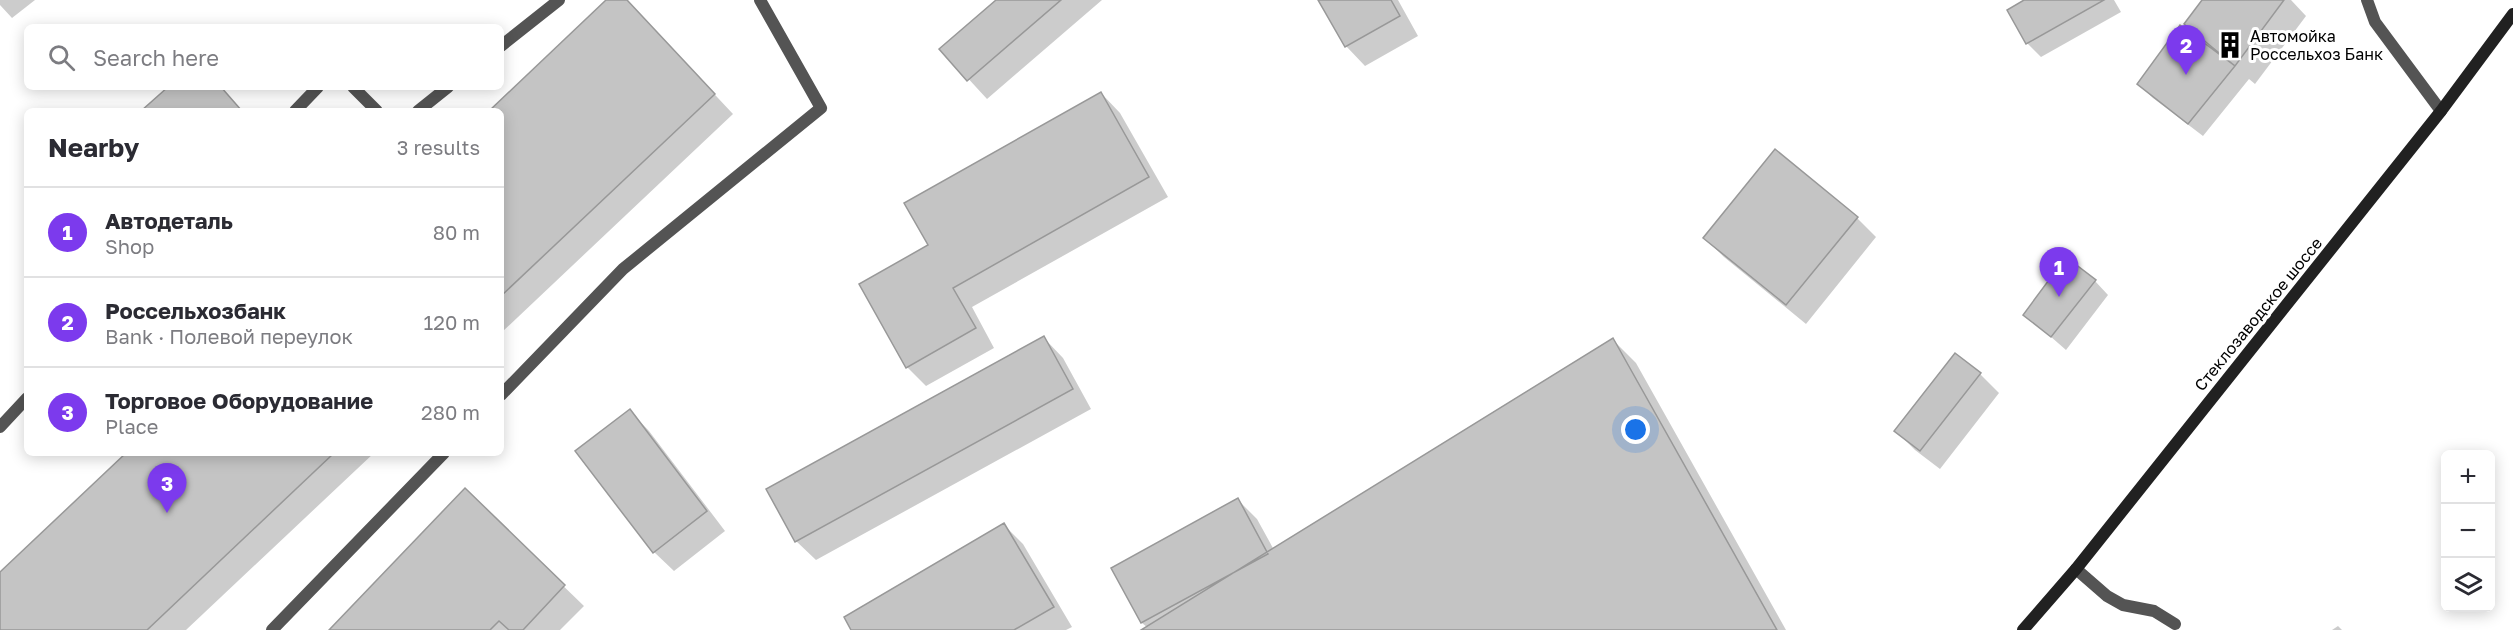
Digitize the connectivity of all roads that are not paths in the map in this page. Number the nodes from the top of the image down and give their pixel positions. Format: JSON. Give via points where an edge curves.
{"nodes":[{"id":1,"x":559,"y":0,"type":"edge"},
{"id":2,"x":760,"y":0,"type":"edge"},
{"id":3,"x":2367,"y":0,"type":"edge"},
{"id":4,"x":2513,"y":14,"type":"edge"},
{"id":5,"x":504,"y":44,"type":"edge"},
{"id":6,"x":315,"y":90,"type":"edge"},
{"id":7,"x":356,"y":90,"type":"edge"},
{"id":8,"x":444,"y":90,"type":"edge"},
{"id":9,"x":299,"y":108,"type":"edge"},
{"id":10,"x":374,"y":108,"type":"edge"},
{"id":11,"x":422,"y":108,"type":"edge"},
{"id":12,"x":2440,"y":111,"type":"junction"},
{"id":13,"x":504,"y":392,"type":"edge"},
{"id":14,"x":24,"y":401,"type":"edge"},
{"id":15,"x":0,"y":427,"type":"edge"},
{"id":16,"x":441,"y":456,"type":"edge"},
{"id":17,"x":2076,"y":569,"type":"junction"},
{"id":18,"x":2175,"y":624,"type":"dead end"},
{"id":19,"x":272,"y":630,"type":"edge"},
{"id":20,"x":2023,"y":630,"type":"edge"}],
"edges":[{"from":1,"to":5,"type":"street"},
{"from":2,"to":13,"type":"street","via":[[821,108],[623,269]]},
{"from":3,"to":12,"type":"street","via":[[2375,22]]},
{"from":4,"to":12,"type":"main road","name":"Стеклозаводское шоссе"},
{"from":6,"to":9,"type":"street"},
{"from":7,"to":10,"type":"street"},
{"from":8,"to":11,"type":"street"},
{"from":12,"to":17,"type":"main road","name":"Стеклозаводское шоссе"},
{"from":14,"to":15,"type":"street"},
{"from":16,"to":19,"type":"street"},
{"from":17,"to":18,"type":"street","via":[[2123,605],[2154,611]]},
{"from":17,"to":20,"type":"main road","name":"Стеклозаводское шоссе"}]}
